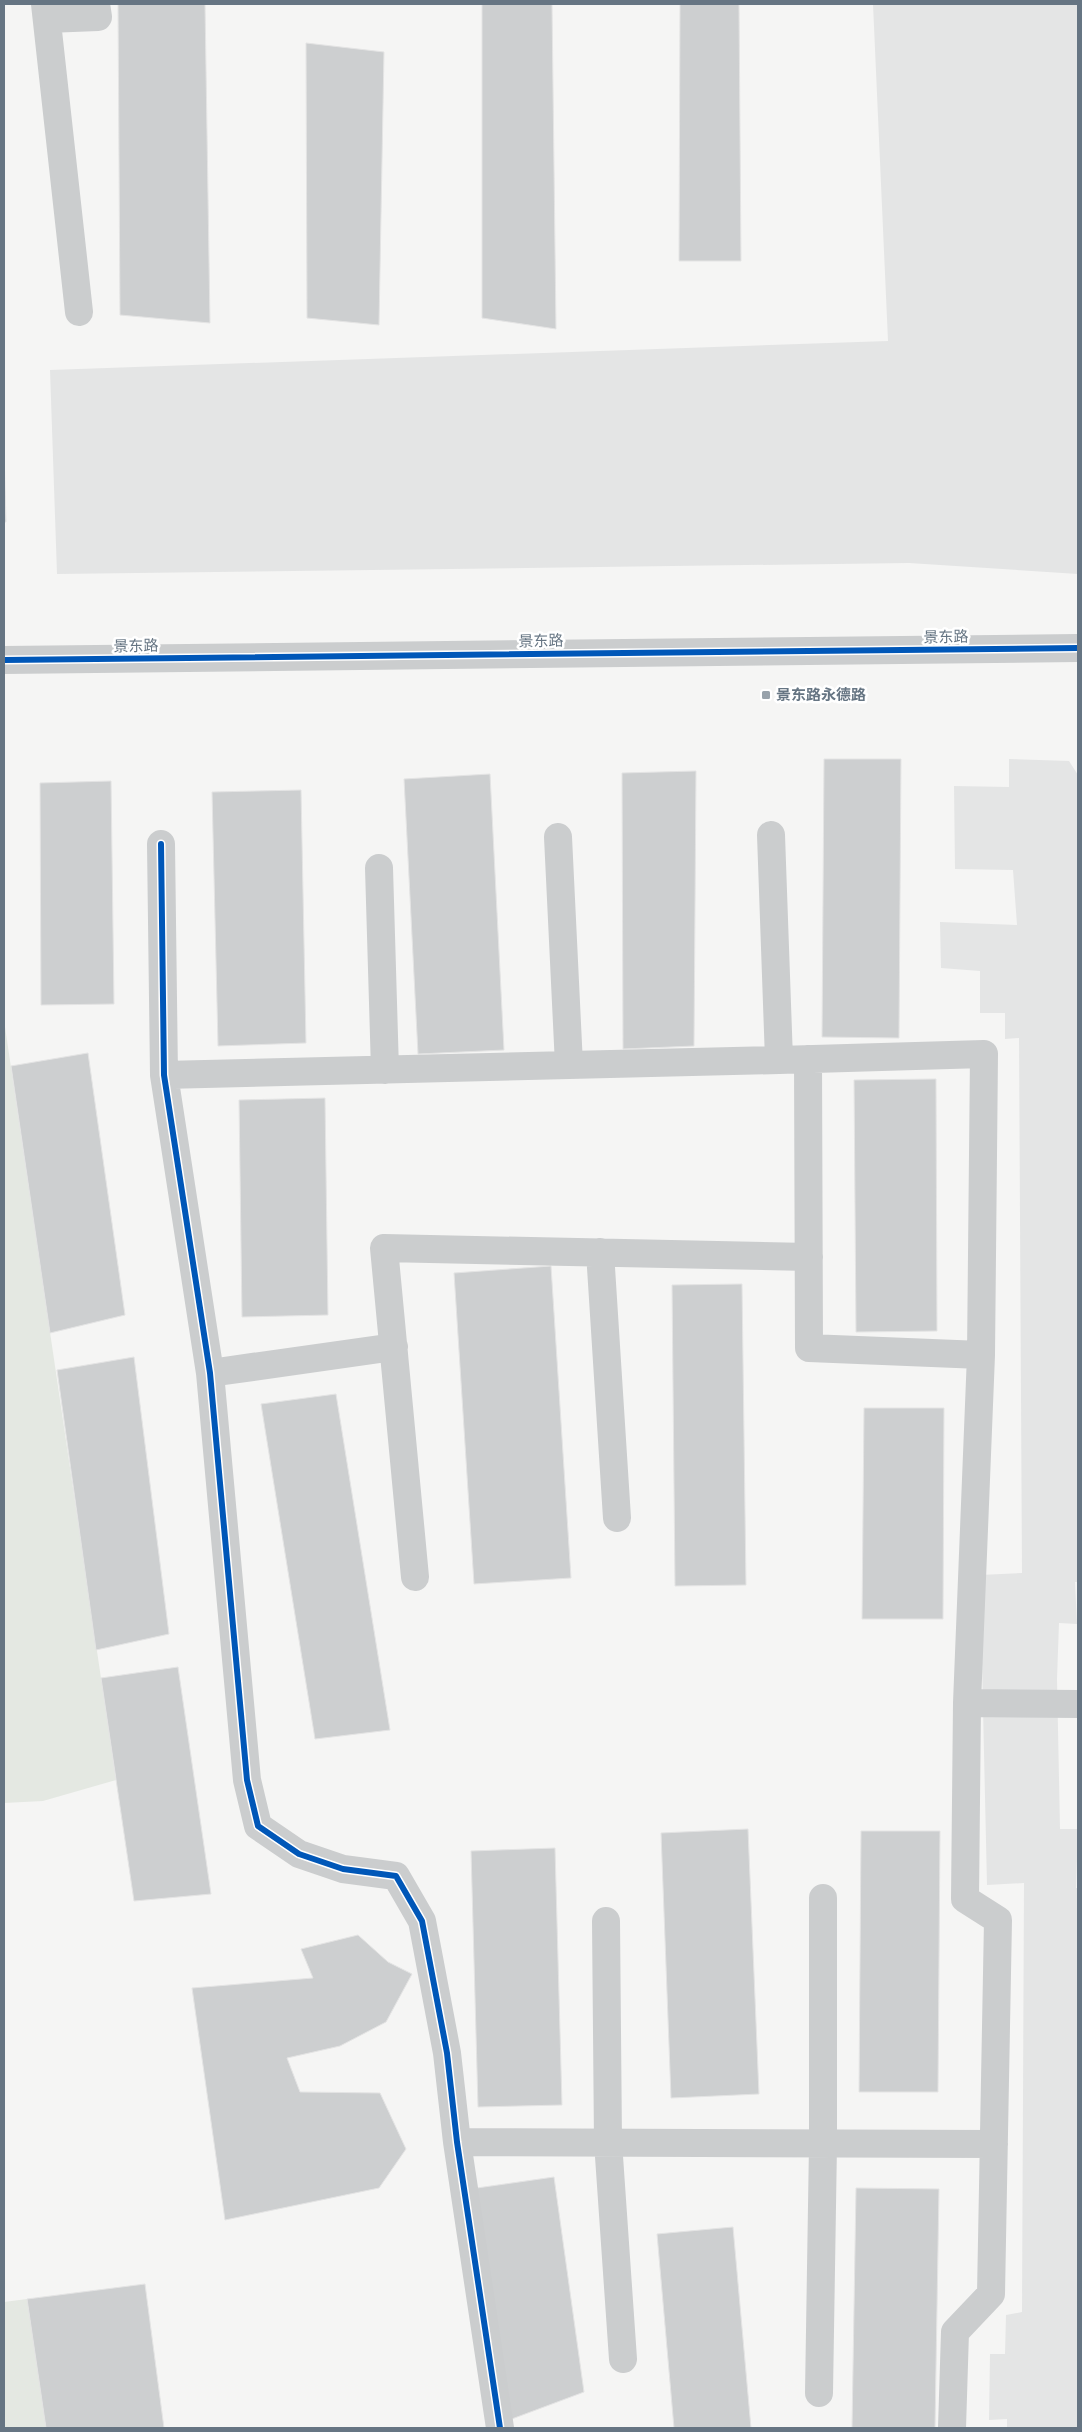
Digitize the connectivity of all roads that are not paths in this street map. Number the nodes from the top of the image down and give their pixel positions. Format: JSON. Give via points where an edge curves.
{"nodes":[{"id":1,"x":96,"y":4,"type":"edge"},
{"id":2,"x":46,"y":11,"type":"edge"},
{"id":3,"x":79,"y":312,"type":"dead end"},
{"id":4,"x":1078,"y":648,"type":"edge"},
{"id":5,"x":4,"y":660,"type":"edge"},
{"id":6,"x":771,"y":835,"type":"dead end"},
{"id":7,"x":558,"y":837,"type":"dead end"},
{"id":8,"x":161,"y":844,"type":"dead end"},
{"id":9,"x":379,"y":868,"type":"dead end"},
{"id":10,"x":808,"y":1059,"type":"junction"},
{"id":11,"x":779,"y":1060,"type":"junction"},
{"id":12,"x":569,"y":1065,"type":"junction"},
{"id":13,"x":385,"y":1070,"type":"junction"},
{"id":14,"x":164,"y":1075,"type":"junction"},
{"id":15,"x":600,"y":1252,"type":"junction"},
{"id":16,"x":809,"y":1257,"type":"junction"},
{"id":17,"x":394,"y":1347,"type":"junction"},
{"id":18,"x":981,"y":1355,"type":"junction"},
{"id":19,"x":210,"y":1373,"type":"junction"},
{"id":20,"x":617,"y":1518,"type":"dead end"},
{"id":21,"x":415,"y":1577,"type":"dead end"},
{"id":22,"x":967,"y":1703,"type":"junction"},
{"id":23,"x":1078,"y":1704,"type":"edge"},
{"id":24,"x":822,"y":1898,"type":"dead end"},
{"id":25,"x":606,"y":1920,"type":"dead end"},
{"id":26,"x":458,"y":2142,"type":"junction"},
{"id":27,"x":608,"y":2142,"type":"junction"},
{"id":28,"x":823,"y":2144,"type":"junction"},
{"id":29,"x":994,"y":2144,"type":"junction"},
{"id":30,"x":623,"y":2359,"type":"dead end"},
{"id":31,"x":819,"y":2394,"type":"dead end"},
{"id":32,"x":500,"y":2428,"type":"edge"},
{"id":33,"x":952,"y":2428,"type":"edge"}],
"edges":[{"from":1,"to":2,"type":"street","via":[[98,17]]},
{"from":2,"to":3,"type":"street"},
{"from":4,"to":5,"type":"street","name":"景东路"},
{"from":6,"to":11,"type":"street"},
{"from":7,"to":12,"type":"street"},
{"from":8,"to":14,"type":"street"},
{"from":9,"to":13,"type":"street"},
{"from":10,"to":11,"type":"street"},
{"from":10,"to":16,"type":"street"},
{"from":10,"to":18,"type":"street","via":[[984,1054]]},
{"from":11,"to":12,"type":"street"},
{"from":12,"to":13,"type":"street"},
{"from":13,"to":14,"type":"street"},
{"from":14,"to":19,"type":"street"},
{"from":15,"to":16,"type":"street"},
{"from":15,"to":17,"type":"street","via":[[384,1248]]},
{"from":15,"to":20,"type":"street"},
{"from":16,"to":18,"type":"street","via":[[809,1348]]},
{"from":17,"to":19,"type":"street"},
{"from":17,"to":21,"type":"street"},
{"from":18,"to":22,"type":"street"},
{"from":19,"to":26,"type":"street","via":[[247,1780],[258,1826],[299,1854],[343,1869],[396,1876],[422,1920],[447,2052]]},
{"from":22,"to":23,"type":"street"},
{"from":22,"to":29,"type":"street","via":[[966,1899],[998,1920]]},
{"from":24,"to":28,"type":"street"},
{"from":25,"to":27,"type":"street"},
{"from":26,"to":27,"type":"street"},
{"from":26,"to":32,"type":"street"},
{"from":27,"to":28,"type":"street"},
{"from":27,"to":30,"type":"street"},
{"from":28,"to":29,"type":"street"},
{"from":28,"to":31,"type":"street"},
{"from":29,"to":33,"type":"street","via":[[991,2294],[955,2332]]}]}
